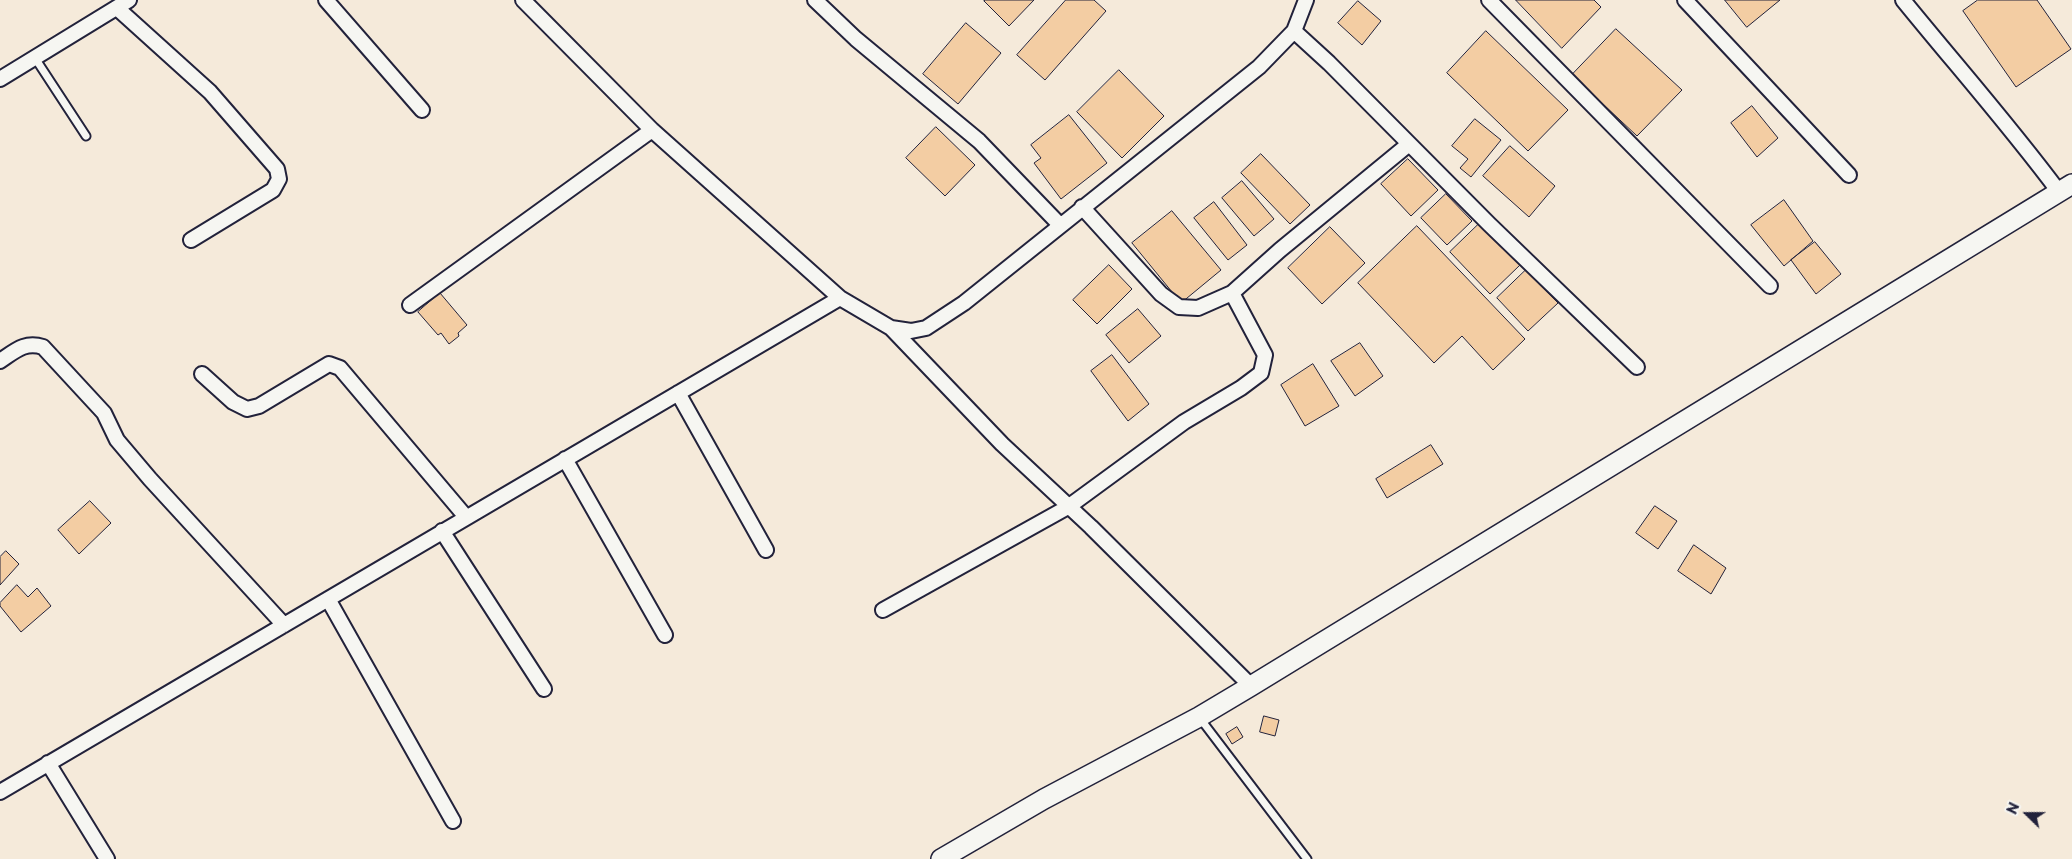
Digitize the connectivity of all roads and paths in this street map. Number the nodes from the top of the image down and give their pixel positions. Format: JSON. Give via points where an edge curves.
{"nodes":[{"id":1,"x":130,"y":0,"type":"edge"},
{"id":2,"x":326,"y":0,"type":"edge"},
{"id":3,"x":523,"y":0,"type":"edge"},
{"id":4,"x":815,"y":0,"type":"edge"},
{"id":5,"x":1306,"y":0,"type":"edge"},
{"id":6,"x":1489,"y":0,"type":"edge"},
{"id":7,"x":1685,"y":0,"type":"edge"},
{"id":8,"x":1903,"y":0,"type":"edge"},
{"id":9,"x":117,"y":8,"type":"junction"},
{"id":10,"x":1294,"y":31,"type":"junction"},
{"id":11,"x":34,"y":58,"type":"junction"},
{"id":12,"x":0,"y":79,"type":"edge"},
{"id":13,"x":422,"y":110,"type":"dead end"},
{"id":14,"x":652,"y":130,"type":"junction"},
{"id":15,"x":86,"y":136,"type":"dead end"},
{"id":16,"x":1409,"y":144,"type":"junction"},
{"id":17,"x":1849,"y":175,"type":"dead end"},
{"id":18,"x":2065,"y":188,"type":"edge"},
{"id":19,"x":1082,"y":208,"type":"junction"},
{"id":20,"x":1060,"y":225,"type":"junction"},
{"id":21,"x":191,"y":240,"type":"dead end"},
{"id":22,"x":1770,"y":286,"type":"dead end"},
{"id":23,"x":1232,"y":293,"type":"junction"},
{"id":24,"x":840,"y":298,"type":"junction"},
{"id":25,"x":410,"y":306,"type":"dead end"},
{"id":26,"x":891,"y":328,"type":"junction"},
{"id":27,"x":0,"y":361,"type":"edge"},
{"id":28,"x":1637,"y":366,"type":"dead end"},
{"id":29,"x":202,"y":374,"type":"dead end"},
{"id":30,"x":678,"y":393,"type":"junction"},
{"id":31,"x":565,"y":459,"type":"junction"},
{"id":32,"x":1068,"y":506,"type":"junction"},
{"id":33,"x":466,"y":517,"type":"junction"},
{"id":34,"x":442,"y":531,"type":"junction"},
{"id":35,"x":766,"y":550,"type":"dead end"},
{"id":36,"x":328,"y":599,"type":"junction"},
{"id":37,"x":883,"y":610,"type":"dead end"},
{"id":38,"x":284,"y":625,"type":"junction"},
{"id":39,"x":665,"y":635,"type":"dead end"},
{"id":40,"x":1252,"y":686,"type":"junction"},
{"id":41,"x":544,"y":689,"type":"dead end"},
{"id":42,"x":1199,"y":717,"type":"junction"},
{"id":43,"x":48,"y":763,"type":"junction"},
{"id":44,"x":0,"y":792,"type":"edge"},
{"id":45,"x":453,"y":821,"type":"dead end"},
{"id":46,"x":107,"y":859,"type":"edge"},
{"id":47,"x":942,"y":859,"type":"edge"},
{"id":48,"x":1308,"y":859,"type":"edge"}],
"edges":[{"from":1,"to":9,"type":"street"},
{"from":2,"to":13,"type":"street"},
{"from":3,"to":14,"type":"street"},
{"from":4,"to":20,"type":"street","via":[[856,39],[979,140]]},
{"from":5,"to":10,"type":"street"},
{"from":6,"to":22,"type":"street"},
{"from":7,"to":17,"type":"street"},
{"from":8,"to":18,"type":"street","via":[[1975,89]]},
{"from":9,"to":11,"type":"street"},
{"from":9,"to":21,"type":"street","via":[[210,92],[277,168],[279,179],[273,190]]},
{"from":10,"to":16,"type":"street"},
{"from":10,"to":19,"type":"street","via":[[1259,68]]},
{"from":11,"to":12,"type":"street"},
{"from":11,"to":15,"type":"lane"},
{"from":14,"to":24,"type":"street"},
{"from":14,"to":25,"type":"street"},
{"from":16,"to":23,"type":"street"},
{"from":16,"to":28,"type":"street"},
{"from":18,"to":40,"type":"street"},
{"from":19,"to":20,"type":"street"},
{"from":19,"to":23,"type":"street","via":[[1160,294],[1180,308],[1198,308]]},
{"from":20,"to":26,"type":"street","via":[[964,303],[926,328],[911,331]]},
{"from":23,"to":32,"type":"street","via":[[1266,355],[1261,373],[1184,422]]},
{"from":24,"to":26,"type":"street"},
{"from":24,"to":30,"type":"street"},
{"from":26,"to":32,"type":"street","via":[[1002,444]]},
{"from":27,"to":38,"type":"street","via":[[25,345],[43,347],[104,413],[117,440],[150,479]]},
{"from":29,"to":33,"type":"street","via":[[247,410],[329,364],[340,368]]},
{"from":30,"to":31,"type":"street"},
{"from":30,"to":35,"type":"street"},
{"from":31,"to":33,"type":"street"},
{"from":31,"to":39,"type":"street"},
{"from":32,"to":37,"type":"street"},
{"from":32,"to":40,"type":"street"},
{"from":33,"to":34,"type":"street"},
{"from":34,"to":36,"type":"street"},
{"from":34,"to":41,"type":"street"},
{"from":36,"to":38,"type":"street"},
{"from":36,"to":45,"type":"street"},
{"from":38,"to":43,"type":"street"},
{"from":40,"to":42,"type":"street"},
{"from":42,"to":47,"type":"street"},
{"from":42,"to":48,"type":"lane"},
{"from":43,"to":44,"type":"street"},
{"from":43,"to":46,"type":"street"}]}
